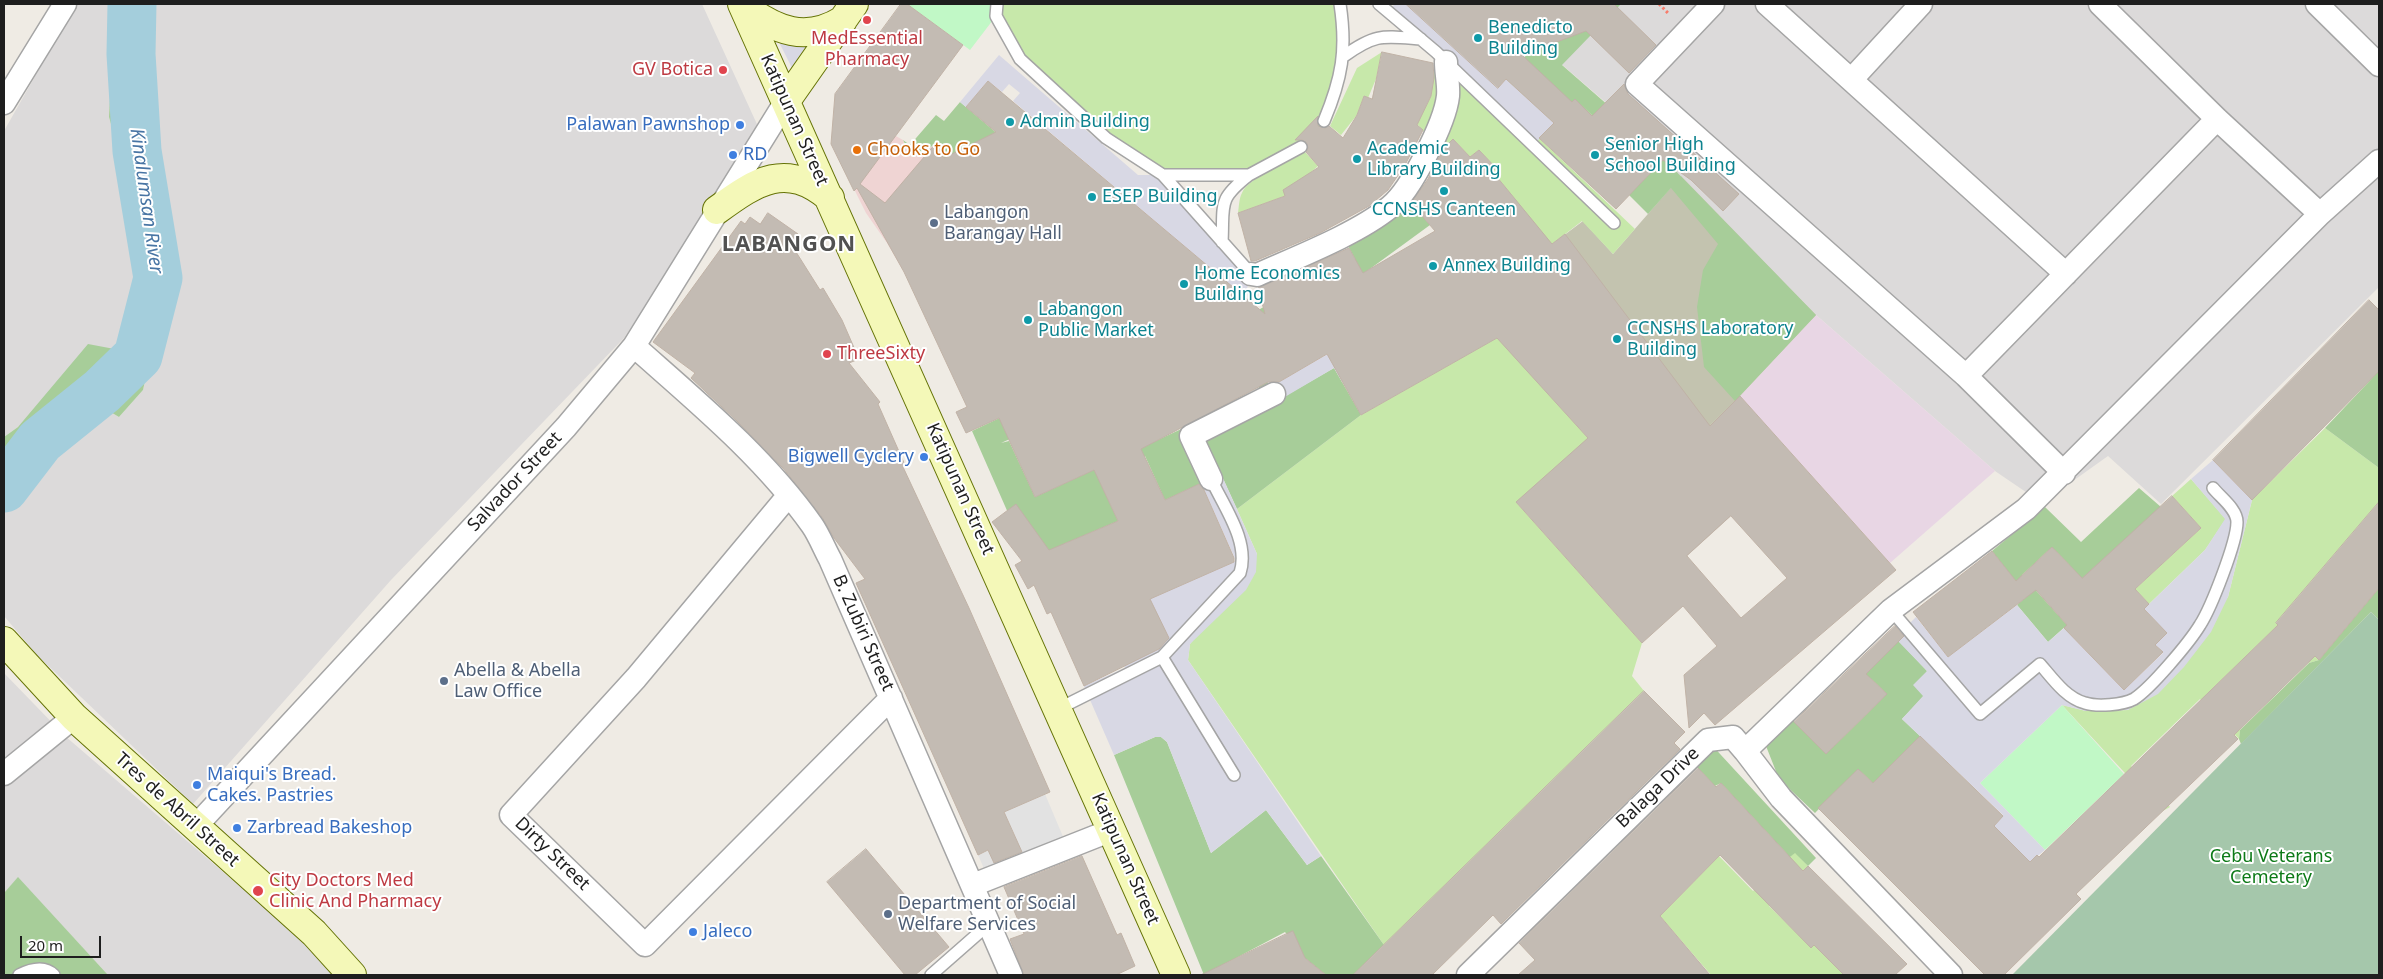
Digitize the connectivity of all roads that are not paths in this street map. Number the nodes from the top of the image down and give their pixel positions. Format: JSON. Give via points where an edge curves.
{"nodes":[{"id":1,"x":65,"y":4,"type":"edge"},
{"id":2,"x":997,"y":4,"type":"edge"},
{"id":3,"x":1340,"y":4,"type":"edge"},
{"id":4,"x":1379,"y":4,"type":"edge"},
{"id":5,"x":1713,"y":4,"type":"edge"},
{"id":6,"x":1767,"y":4,"type":"edge"},
{"id":7,"x":1921,"y":4,"type":"edge"},
{"id":8,"x":2100,"y":4,"type":"edge"},
{"id":9,"x":2317,"y":4,"type":"edge"},
{"id":10,"x":743,"y":5,"type":"edge"},
{"id":11,"x":849,"y":12,"type":"edge"},
{"id":12,"x":1421,"y":39,"type":"junction"},
{"id":13,"x":1344,"y":56,"type":"junction"},
{"id":14,"x":1446,"y":62,"type":"junction"},
{"id":15,"x":2379,"y":65,"type":"edge"},
{"id":16,"x":1852,"y":79,"type":"junction"},
{"id":17,"x":786,"y":101,"type":"junction"},
{"id":18,"x":4,"y":103,"type":"edge"},
{"id":19,"x":2217,"y":119,"type":"junction"},
{"id":20,"x":1324,"y":122,"type":"dead end"},
{"id":21,"x":1301,"y":147,"type":"dead end"},
{"id":22,"x":2379,"y":161,"type":"edge"},
{"id":23,"x":1163,"y":175,"type":"junction"},
{"id":24,"x":1249,"y":175,"type":"junction"},
{"id":25,"x":830,"y":198,"type":"junction"},
{"id":26,"x":717,"y":210,"type":"junction"},
{"id":27,"x":2320,"y":214,"type":"junction"},
{"id":28,"x":1614,"y":223,"type":"dead end"},
{"id":29,"x":1222,"y":242,"type":"junction"},
{"id":30,"x":1251,"y":274,"type":"joint"},
{"id":31,"x":2066,"y":274,"type":"junction"},
{"id":32,"x":634,"y":346,"type":"junction"},
{"id":33,"x":1966,"y":376,"type":"junction"},
{"id":34,"x":1274,"y":394,"type":"dead end"},
{"id":35,"x":2064,"y":473,"type":"junction"},
{"id":36,"x":1211,"y":479,"type":"joint"},
{"id":37,"x":2213,"y":488,"type":"dead end"},
{"id":38,"x":788,"y":496,"type":"junction"},
{"id":39,"x":1891,"y":610,"type":"junction"},
{"id":40,"x":4,"y":641,"type":"edge"},
{"id":41,"x":1162,"y":657,"type":"junction"},
{"id":42,"x":891,"y":698,"type":"junction"},
{"id":43,"x":1058,"y":709,"type":"junction"},
{"id":44,"x":74,"y":716,"type":"junction"},
{"id":45,"x":1745,"y":750,"type":"junction"},
{"id":46,"x":4,"y":774,"type":"edge"},
{"id":47,"x":1234,"y":775,"type":"dead end"},
{"id":48,"x":195,"y":827,"type":"junction"},
{"id":49,"x":1112,"y":830,"type":"junction"},
{"id":50,"x":973,"y":885,"type":"junction"},
{"id":51,"x":989,"y":924,"type":"junction"},
{"id":52,"x":19,"y":975,"type":"edge"},
{"id":53,"x":54,"y":975,"type":"edge"},
{"id":54,"x":352,"y":975,"type":"edge"},
{"id":55,"x":931,"y":975,"type":"edge"},
{"id":56,"x":1011,"y":975,"type":"edge"},
{"id":57,"x":1176,"y":975,"type":"edge"},
{"id":58,"x":1468,"y":975,"type":"edge"},
{"id":59,"x":1951,"y":975,"type":"edge"}],
"edges":[{"from":1,"to":18,"type":"street"},
{"from":2,"to":23,"type":"lane","via":[[996,16],[1020,59],[1106,138]]},
{"from":3,"to":13,"type":"lane","via":[[1345,34]]},
{"from":4,"to":12,"type":"lane"},
{"from":5,"to":33,"type":"street","via":[[1637,84]]},
{"from":6,"to":16,"type":"street"},
{"from":7,"to":16,"type":"street"},
{"from":8,"to":19,"type":"street"},
{"from":9,"to":15,"type":"street"},
{"from":10,"to":11,"type":"main road","via":[[775,26],[799,32],[826,29]]},
{"from":10,"to":17,"type":"main road","name":"Katipunan Street"},
{"from":11,"to":17,"type":"main road"},
{"from":12,"to":13,"type":"lane","via":[[1385,36],[1365,41]]},
{"from":12,"to":14,"type":"lane"},
{"from":13,"to":20,"type":"lane","via":[[1334,98]]},
{"from":14,"to":28,"type":"lane"},
{"from":14,"to":30,"type":"street","via":[[1448,96],[1442,119],[1417,171],[1390,207],[1352,231],[1257,275]]},
{"from":16,"to":31,"type":"street"},
{"from":17,"to":25,"type":"main road","name":"Katipunan Street"},
{"from":17,"to":26,"type":"street","name":"Salvador Street"},
{"from":19,"to":27,"type":"street"},
{"from":19,"to":31,"type":"street"},
{"from":21,"to":24,"type":"lane"},
{"from":22,"to":27,"type":"street"},
{"from":23,"to":24,"type":"lane"},
{"from":23,"to":29,"type":"lane"},
{"from":24,"to":29,"type":"lane","via":[[1231,188],[1224,199]]},
{"from":25,"to":26,"type":"main road","via":[[798,179],[781,177],[755,184]]},
{"from":25,"to":43,"type":"main road","name":"Katipunan Street"},
{"from":26,"to":32,"type":"street","name":"Salvador Street"},
{"from":27,"to":35,"type":"street"},
{"from":29,"to":30,"type":"lane"},
{"from":31,"to":33,"type":"street"},
{"from":32,"to":38,"type":"street","name":"B. Zubiri Street","via":[[739,441]]},
{"from":32,"to":48,"type":"street","name":"Salvador Street","via":[[566,427]]},
{"from":33,"to":35,"type":"street"},
{"from":34,"to":36,"type":"street","via":[[1191,436]]},
{"from":35,"to":39,"type":"street","via":[[2026,509]]},
{"from":36,"to":41,"type":"lane","via":[[1241,542],[1244,561],[1230,586]]},
{"from":37,"to":39,"type":"lane","via":[[2237,521],[2228,559],[2200,625],[2148,688],[2133,700],[2119,704],[2086,704],[2064,691],[2040,664],[1980,714]]},
{"from":38,"to":42,"type":"street","name":"B. Zubiri Street","via":[[813,526],[830,559]]},
{"from":38,"to":42,"type":"street","name":"Dirty Street","via":[[636,678],[511,815],[645,945]]},
{"from":39,"to":45,"type":"street"},
{"from":40,"to":44,"type":"main road","name":"Tres de Abril Street"},
{"from":41,"to":43,"type":"lane"},
{"from":41,"to":47,"type":"lane"},
{"from":42,"to":50,"type":"street","name":"B. Zubiri Street"},
{"from":43,"to":49,"type":"main road","name":"Katipunan Street"},
{"from":44,"to":46,"type":"street"},
{"from":44,"to":48,"type":"main road","name":"Tres de Abril Street"},
{"from":45,"to":58,"type":"street","name":"Balaga Drive","via":[[1732,737],[1708,740]]},
{"from":45,"to":59,"type":"street","name":"Balaga Drive","via":[[1780,798]]},
{"from":48,"to":54,"type":"main road","name":"Tres de Abril Street","via":[[314,933]]},
{"from":49,"to":50,"type":"street"},
{"from":49,"to":57,"type":"main road","name":"Katipunan Street"},
{"from":50,"to":51,"type":"street","name":"B. Zubiri Street"},
{"from":51,"to":55,"type":"lane"},
{"from":51,"to":56,"type":"street","name":"B. Zubiri Street"},
{"from":52,"to":53,"type":"lane","via":[[30,969]]}]}
